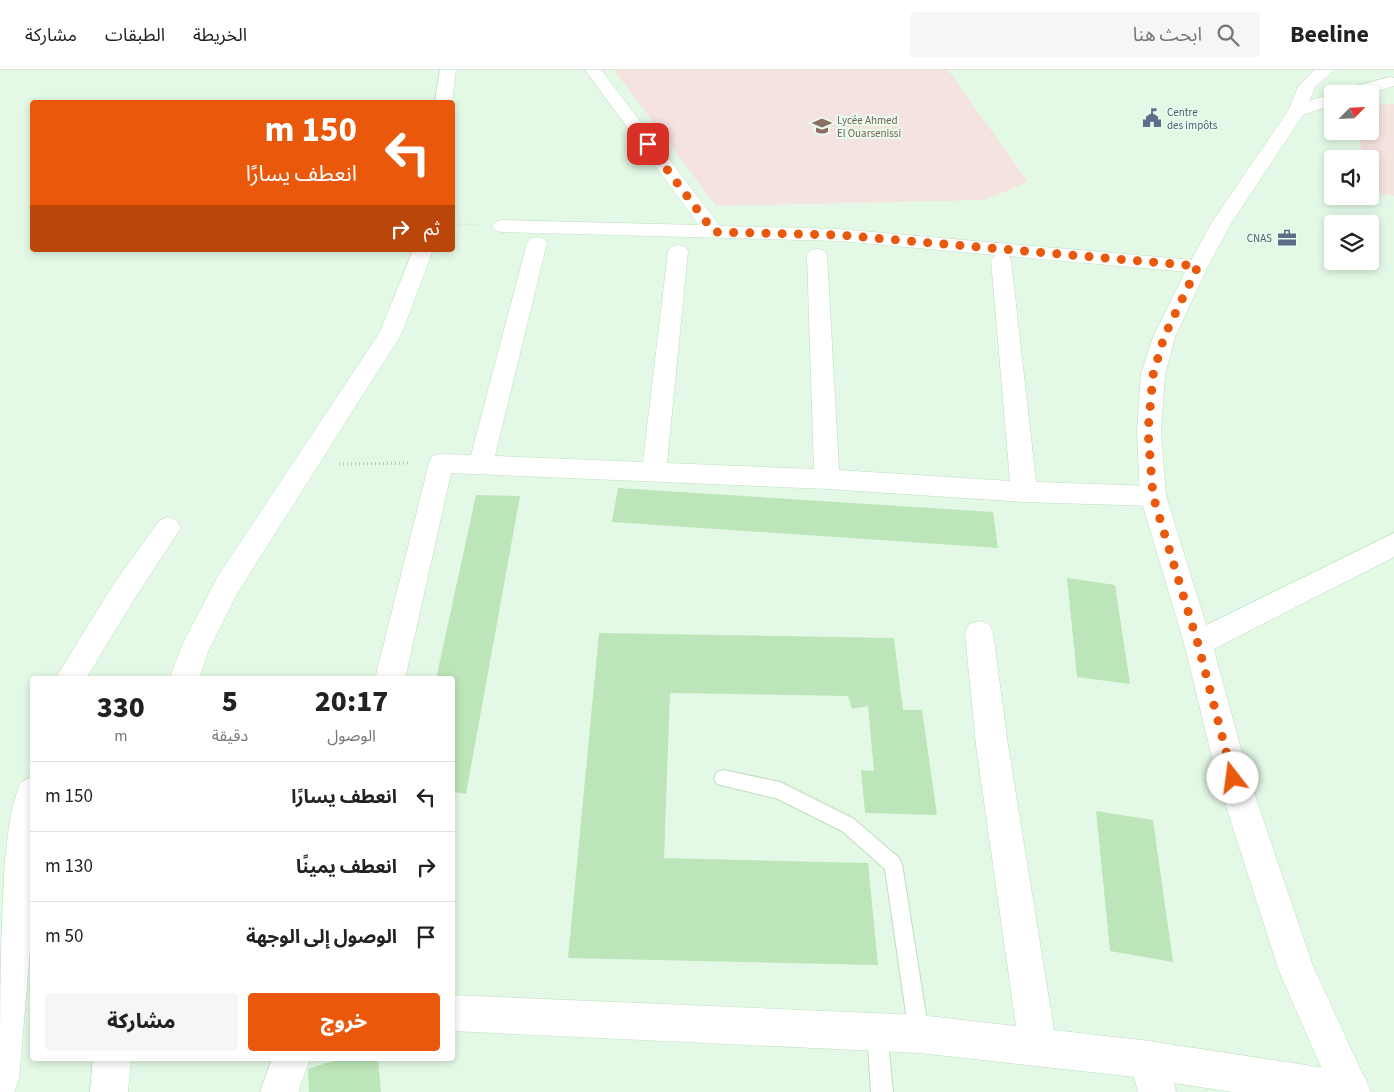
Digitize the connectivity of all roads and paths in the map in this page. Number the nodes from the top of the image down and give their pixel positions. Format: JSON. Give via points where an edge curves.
{"nodes":[{"id":1,"x":448,"y":70,"type":"edge"},
{"id":2,"x":593,"y":70,"type":"edge"},
{"id":3,"x":1326,"y":70,"type":"edge"},
{"id":4,"x":1368,"y":75,"type":"dead end"},
{"id":5,"x":1392,"y":82,"type":"edge"},
{"id":6,"x":1379,"y":85,"type":"edge"},
{"id":7,"x":444,"y":100,"type":"edge"},
{"id":8,"x":1324,"y":102,"type":"edge"},
{"id":9,"x":1297,"y":111,"type":"junction"},
{"id":10,"x":502,"y":226,"type":"dead end"},
{"id":11,"x":714,"y":232,"type":"junction"},
{"id":12,"x":537,"y":243,"type":"dead end"},
{"id":13,"x":678,"y":251,"type":"dead end"},
{"id":14,"x":422,"y":252,"type":"edge"},
{"id":15,"x":817,"y":255,"type":"dead end"},
{"id":16,"x":1001,"y":260,"type":"dead end"},
{"id":17,"x":1198,"y":266,"type":"junction"},
{"id":18,"x":441,"y":463,"type":"junction"},
{"id":19,"x":306,"y":464,"type":"junction"},
{"id":20,"x":480,"y":464,"type":"junction"},
{"id":21,"x":654,"y":472,"type":"junction"},
{"id":22,"x":827,"y":479,"type":"junction"},
{"id":23,"x":1024,"y":492,"type":"junction"},
{"id":24,"x":1153,"y":496,"type":"junction"},
{"id":25,"x":168,"y":528,"type":"dead end"},
{"id":26,"x":1394,"y":544,"type":"edge"},
{"id":27,"x":978,"y":633,"type":"dead end"},
{"id":28,"x":1198,"y":644,"type":"junction"},
{"id":29,"x":72,"y":676,"type":"edge"},
{"id":30,"x":185,"y":676,"type":"edge"},
{"id":31,"x":391,"y":676,"type":"edge"},
{"id":32,"x":723,"y":778,"type":"dead end"},
{"id":33,"x":30,"y":804,"type":"edge"},
{"id":34,"x":455,"y":1013,"type":"edge"},
{"id":35,"x":877,"y":1031,"type":"junction"},
{"id":36,"x":919,"y":1034,"type":"junction"},
{"id":37,"x":1038,"y":1047,"type":"junction"},
{"id":38,"x":112,"y":1061,"type":"edge"},
{"id":39,"x":290,"y":1061,"type":"edge"},
{"id":40,"x":1153,"y":1076,"type":"edge"},
{"id":41,"x":0,"y":1079,"type":"edge"},
{"id":42,"x":109,"y":1092,"type":"edge"},
{"id":43,"x":279,"y":1092,"type":"edge"},
{"id":44,"x":882,"y":1092,"type":"edge"},
{"id":45,"x":1351,"y":1092,"type":"edge"}],
"edges":[{"from":1,"to":7,"type":"street"},
{"from":2,"to":11,"type":"street"},
{"from":3,"to":9,"type":"street","via":[[1315,75],[1308,84]]},
{"from":4,"to":5,"type":"street"},
{"from":5,"to":6,"type":"street"},
{"from":8,"to":9,"type":"street"},
{"from":9,"to":17,"type":"street","via":[[1222,222]]},
{"from":10,"to":11,"type":"street"},
{"from":11,"to":17,"type":"street","via":[[839,235]]},
{"from":12,"to":20,"type":"street"},
{"from":13,"to":21,"type":"street"},
{"from":14,"to":19,"type":"street","via":[[392,333]]},
{"from":15,"to":22,"type":"street"},
{"from":16,"to":23,"type":"street"},
{"from":17,"to":24,"type":"street","via":[[1164,337],[1153,375],[1148,431]]},
{"from":18,"to":19,"type":"path"},
{"from":18,"to":20,"type":"street"},
{"from":18,"to":31,"type":"street"},
{"from":19,"to":30,"type":"street","via":[[228,584],[194,650]]},
{"from":20,"to":21,"type":"street"},
{"from":21,"to":22,"type":"street"},
{"from":22,"to":23,"type":"street"},
{"from":23,"to":24,"type":"street"},
{"from":24,"to":28,"type":"street"},
{"from":25,"to":29,"type":"street"},
{"from":26,"to":28,"type":"street"},
{"from":27,"to":37,"type":"street","via":[[993,755]]},
{"from":28,"to":45,"type":"street","via":[[1233,778],[1297,970]]},
{"from":32,"to":36,"type":"lane","via":[[780,791],[848,825],[893,864]]},
{"from":33,"to":41,"type":"street"},
{"from":34,"to":35,"type":"street"},
{"from":35,"to":36,"type":"street"},
{"from":35,"to":44,"type":"lane"},
{"from":36,"to":37,"type":"street"},
{"from":37,"to":40,"type":"street"},
{"from":38,"to":42,"type":"street"},
{"from":39,"to":43,"type":"street"},
{"from":40,"to":45,"type":"street"}]}
